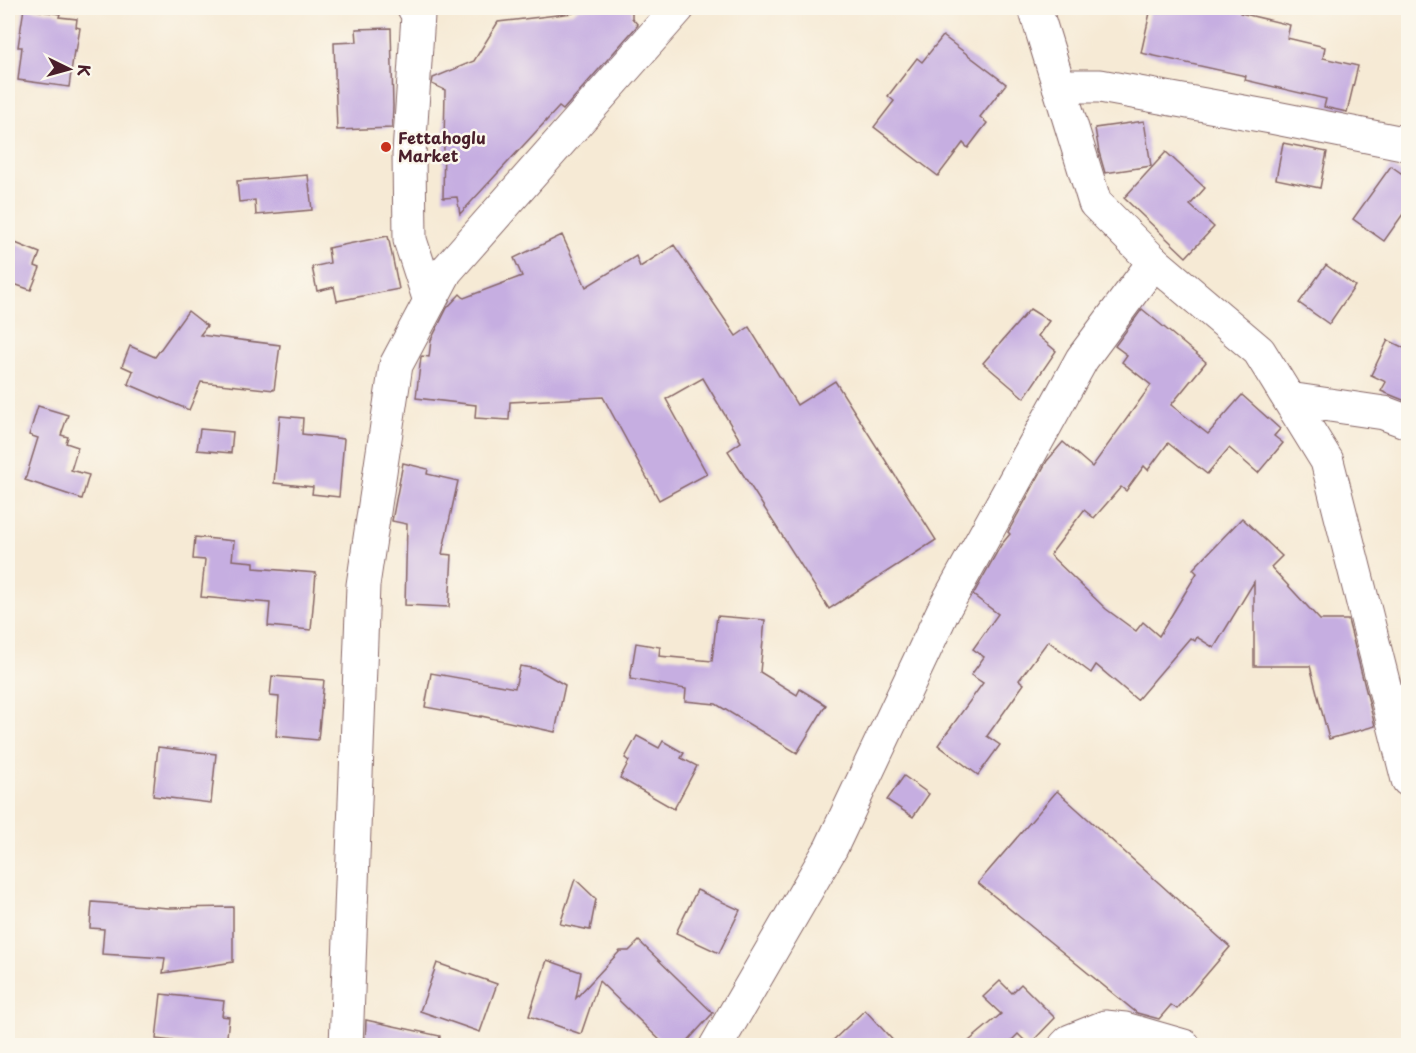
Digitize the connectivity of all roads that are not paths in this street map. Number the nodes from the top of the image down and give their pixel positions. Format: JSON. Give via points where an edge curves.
{"nodes":[{"id":1,"x":414,"y":8,"type":"edge"},
{"id":2,"x":678,"y":8,"type":"edge"},
{"id":3,"x":1035,"y":8,"type":"edge"},
{"id":4,"x":1059,"y":86,"type":"junction"},
{"id":5,"x":1408,"y":144,"type":"edge"},
{"id":6,"x":1154,"y":262,"type":"junction"},
{"id":7,"x":430,"y":301,"type":"junction"},
{"id":8,"x":1289,"y":399,"type":"junction"},
{"id":9,"x":1408,"y":422,"type":"edge"},
{"id":10,"x":1408,"y":780,"type":"edge"},
{"id":11,"x":346,"y":1046,"type":"edge"},
{"id":12,"x":716,"y":1046,"type":"edge"},
{"id":13,"x":1065,"y":1046,"type":"edge"},
{"id":14,"x":1184,"y":1046,"type":"edge"}],
"edges":[{"from":1,"to":7,"type":"street","via":[[418,15],[409,154],[410,240]]},
{"from":2,"to":7,"type":"street","via":[[446,271]]},
{"from":3,"to":4,"type":"street"},
{"from":4,"to":5,"type":"street","via":[[1100,86]]},
{"from":4,"to":6,"type":"street","via":[[1095,203]]},
{"from":6,"to":8,"type":"street","via":[[1259,351]]},
{"from":6,"to":12,"type":"street","via":[[1082,359],[943,611],[831,848]]},
{"from":7,"to":11,"type":"street","via":[[396,365],[363,585]]},
{"from":8,"to":9,"type":"street","via":[[1384,414]]},
{"from":8,"to":10,"type":"street","via":[[1327,461]]},
{"from":13,"to":14,"type":"street","via":[[1105,1027]]}]}
